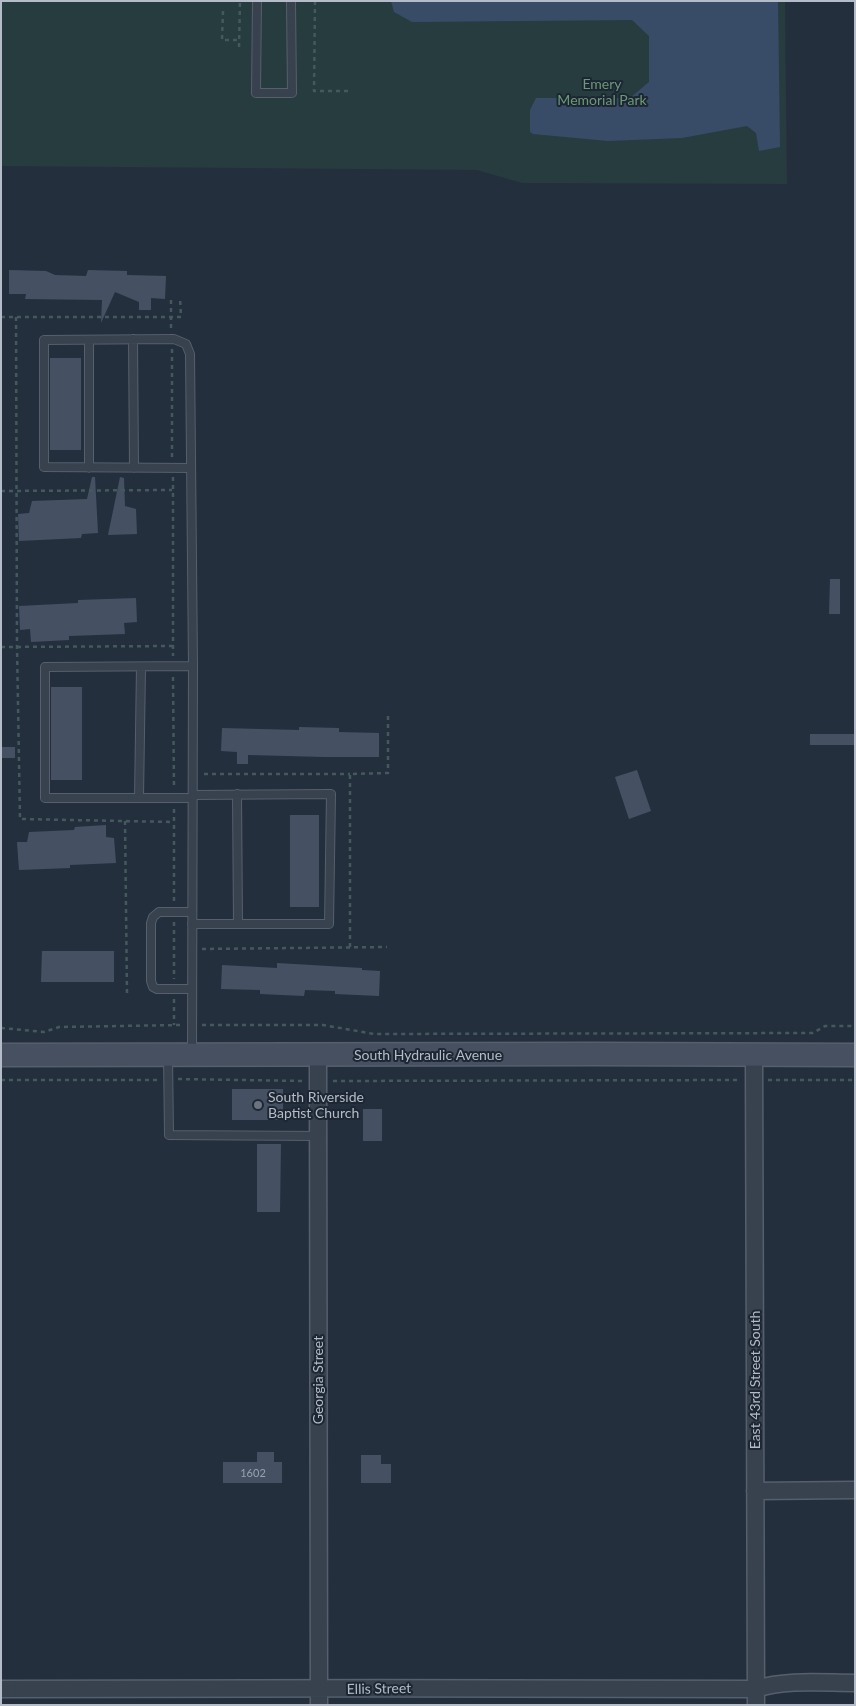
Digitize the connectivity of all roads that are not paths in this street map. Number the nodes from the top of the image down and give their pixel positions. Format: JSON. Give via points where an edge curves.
{"nodes":[{"id":1,"x":257,"y":1,"type":"edge"},
{"id":2,"x":291,"y":1,"type":"edge"},
{"id":3,"x":89,"y":340,"type":"junction"},
{"id":4,"x":133,"y":340,"type":"junction"},
{"id":5,"x":89,"y":468,"type":"junction"},
{"id":6,"x":134,"y":468,"type":"junction"},
{"id":7,"x":190,"y":468,"type":"junction"},
{"id":8,"x":193,"y":666,"type":"junction"},
{"id":9,"x":141,"y":667,"type":"junction"},
{"id":10,"x":237,"y":794,"type":"junction"},
{"id":11,"x":193,"y":796,"type":"junction"},
{"id":12,"x":139,"y":798,"type":"junction"},
{"id":13,"x":192,"y":912,"type":"junction"},
{"id":14,"x":192,"y":924,"type":"junction"},
{"id":15,"x":238,"y":924,"type":"junction"},
{"id":16,"x":192,"y":990,"type":"junction"},
{"id":17,"x":1,"y":1055,"type":"edge"},
{"id":18,"x":168,"y":1055,"type":"junction"},
{"id":19,"x":192,"y":1055,"type":"junction"},
{"id":20,"x":318,"y":1055,"type":"junction"},
{"id":21,"x":754,"y":1055,"type":"junction"},
{"id":22,"x":855,"y":1056,"type":"edge"},
{"id":23,"x":318,"y":1136,"type":"junction"},
{"id":24,"x":855,"y":1490,"type":"edge"},
{"id":25,"x":755,"y":1492,"type":"junction"},
{"id":26,"x":855,"y":1683,"type":"edge"},
{"id":27,"x":1,"y":1690,"type":"edge"},
{"id":28,"x":319,"y":1697,"type":"edge"},
{"id":29,"x":756,"y":1697,"type":"edge"}],
"edges":[{"from":1,"to":2,"type":"lane","via":[[256,92],[292,92]]},
{"from":3,"to":4,"type":"lane"},
{"from":3,"to":5,"type":"lane"},
{"from":3,"to":5,"type":"lane","via":[[44,340],[44,467]]},
{"from":4,"to":6,"type":"lane"},
{"from":4,"to":7,"type":"lane","via":[[174,339],[186,344],[190,354]]},
{"from":5,"to":6,"type":"lane"},
{"from":6,"to":7,"type":"lane"},
{"from":7,"to":8,"type":"lane"},
{"from":8,"to":9,"type":"lane"},
{"from":8,"to":11,"type":"lane"},
{"from":9,"to":12,"type":"lane"},
{"from":9,"to":12,"type":"lane","via":[[45,667],[45,798]]},
{"from":10,"to":11,"type":"lane"},
{"from":10,"to":15,"type":"lane"},
{"from":10,"to":15,"type":"lane","via":[[331,794],[330,924]]},
{"from":11,"to":12,"type":"lane"},
{"from":11,"to":13,"type":"lane"},
{"from":13,"to":14,"type":"lane"},
{"from":13,"to":16,"type":"lane","via":[[159,912],[153,917],[151,933],[153,987]]},
{"from":14,"to":15,"type":"lane"},
{"from":14,"to":16,"type":"lane"},
{"from":16,"to":19,"type":"lane"},
{"from":17,"to":18,"type":"street","name":"South Hydraulic Avenue"},
{"from":18,"to":19,"type":"street","name":"South Hydraulic Avenue"},
{"from":18,"to":23,"type":"lane","via":[[169,1135]]},
{"from":19,"to":20,"type":"street","name":"South Hydraulic Avenue"},
{"from":20,"to":21,"type":"street","name":"South Hydraulic Avenue"},
{"from":20,"to":23,"type":"street","name":"Georgia Street"},
{"from":21,"to":22,"type":"street","name":"South Hydraulic Avenue"},
{"from":21,"to":25,"type":"street","name":"East 43rd Street South"},
{"from":23,"to":28,"type":"street","name":"Georgia Street"},
{"from":24,"to":25,"type":"street"},
{"from":25,"to":29,"type":"street","name":"East 43rd Street South"},
{"from":26,"to":29,"type":"street","name":"Ellis Street","via":[[781,1683],[768,1685]]},
{"from":27,"to":28,"type":"street","name":"Ellis Street"},
{"from":28,"to":29,"type":"street","name":"Ellis Street","via":[[471,1687]]}]}
